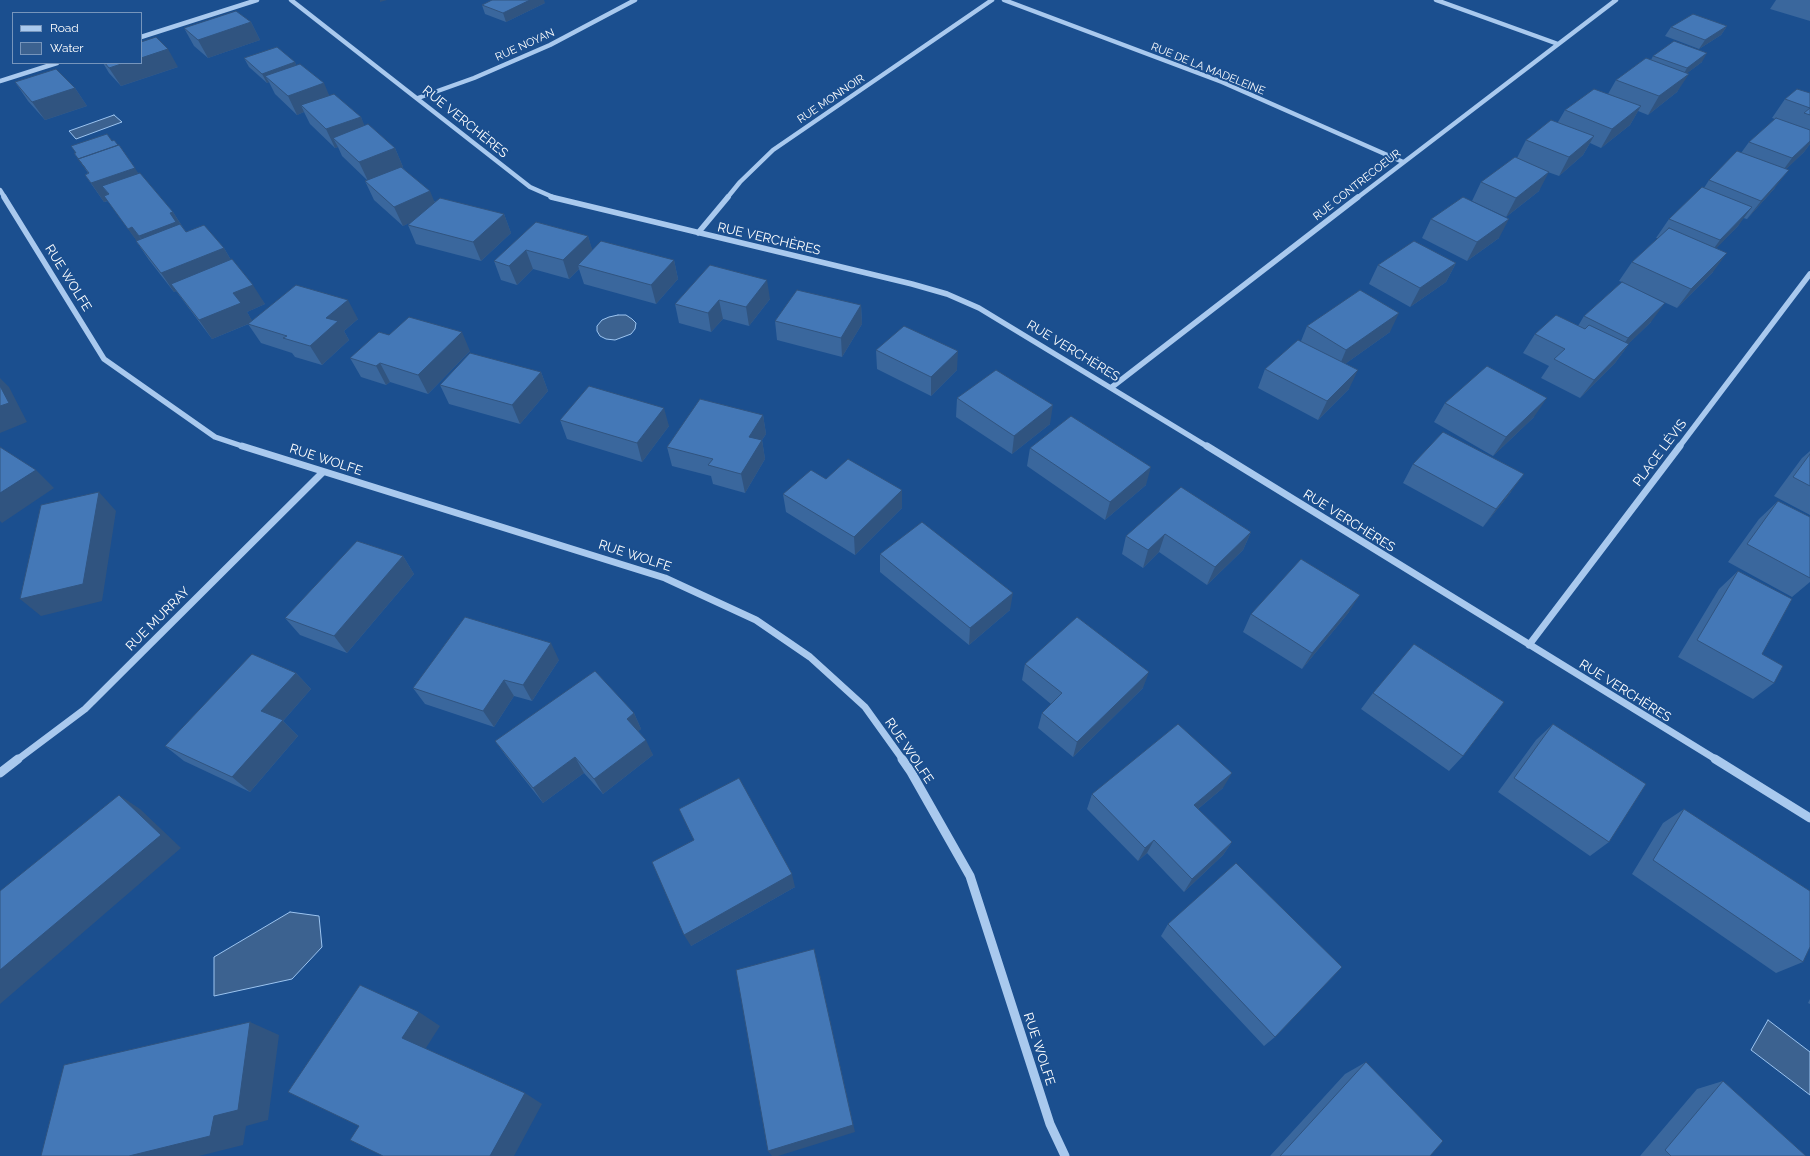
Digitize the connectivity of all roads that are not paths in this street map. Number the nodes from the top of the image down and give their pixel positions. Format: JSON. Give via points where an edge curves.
{"nodes":[{"id":1,"x":257,"y":0,"type":"edge"},
{"id":2,"x":291,"y":0,"type":"edge"},
{"id":3,"x":635,"y":0,"type":"edge"},
{"id":4,"x":992,"y":0,"type":"edge"},
{"id":5,"x":1004,"y":0,"type":"edge"},
{"id":6,"x":1436,"y":0,"type":"edge"},
{"id":7,"x":1616,"y":0,"type":"edge"},
{"id":8,"x":142,"y":36,"type":"edge"},
{"id":9,"x":1558,"y":44,"type":"junction"},
{"id":10,"x":54,"y":64,"type":"edge"},
{"id":11,"x":0,"y":81,"type":"edge"},
{"id":12,"x":418,"y":98,"type":"junction"},
{"id":13,"x":1403,"y":162,"type":"junction"},
{"id":14,"x":0,"y":190,"type":"edge"},
{"id":15,"x":698,"y":233,"type":"junction"},
{"id":16,"x":1810,"y":274,"type":"edge"},
{"id":17,"x":1112,"y":387,"type":"junction"},
{"id":18,"x":323,"y":472,"type":"junction"},
{"id":19,"x":1529,"y":645,"type":"junction"},
{"id":20,"x":0,"y":773,"type":"edge"},
{"id":21,"x":1810,"y":818,"type":"edge"},
{"id":22,"x":1065,"y":1156,"type":"edge"}],
"edges":[{"from":1,"to":8,"type":"street"},
{"from":2,"to":12,"type":"street","name":"RUE VERCHÈRES"},
{"from":3,"to":12,"type":"street","name":"RUE NOYAN","via":[[550,44],[474,78]]},
{"from":4,"to":15,"type":"street","name":"RUE MONNOIR","via":[[773,150],[745,176]]},
{"from":5,"to":13,"type":"street","name":"RUE DE LA MADELEINE","via":[[1222,82]]},
{"from":6,"to":9,"type":"street"},
{"from":7,"to":9,"type":"street","name":"RUE CONTRECOEUR"},
{"from":9,"to":13,"type":"street","name":"RUE CONTRECOEUR"},
{"from":10,"to":11,"type":"street"},
{"from":12,"to":15,"type":"street","name":"RUE VERCHÈRES","via":[[539,192],[560,200]]},
{"from":13,"to":17,"type":"street","name":"RUE CONTRECOEUR"},
{"from":14,"to":18,"type":"street","name":"RUE WOLFE","via":[[104,359],[215,437]]},
{"from":15,"to":17,"type":"street","name":"RUE VERCHÈRES","via":[[947,294],[994,317]]},
{"from":16,"to":19,"type":"street","name":"PLACE LÉVIS"},
{"from":17,"to":19,"type":"street","name":"RUE VERCHÈRES"},
{"from":18,"to":20,"type":"street","name":"RUE MURRAY","via":[[85,709]]},
{"from":18,"to":22,"type":"street","name":"RUE WOLFE","via":[[665,578],[756,620],[816,662],[865,707],[911,772],[970,876],[1050,1124]]},
{"from":19,"to":21,"type":"street","name":"RUE VERCHÈRES"}]}
